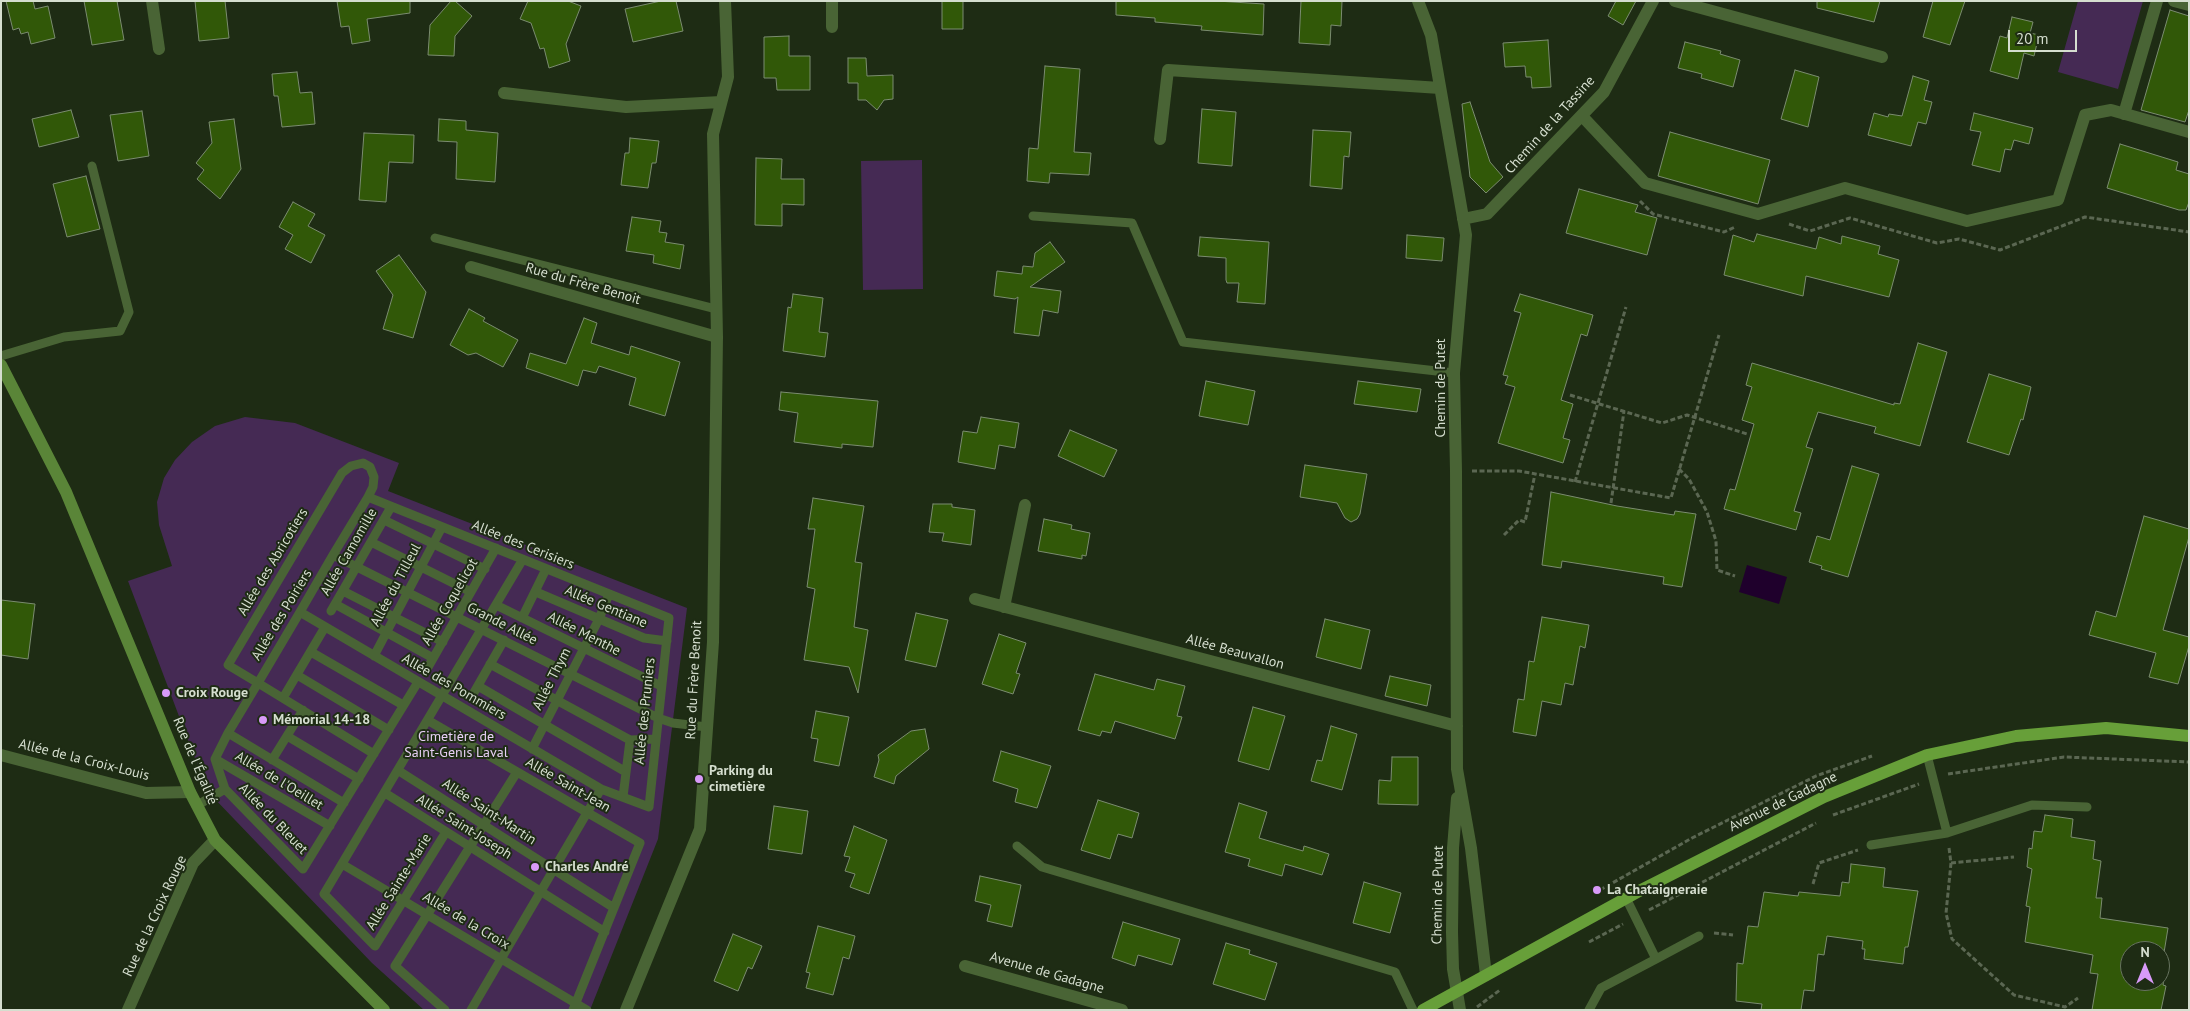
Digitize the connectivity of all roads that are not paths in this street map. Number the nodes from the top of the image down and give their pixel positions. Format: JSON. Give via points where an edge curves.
{"nodes":[{"id":1,"x":152,"y":1,"type":"edge"},
{"id":2,"x":725,"y":1,"type":"edge"},
{"id":3,"x":832,"y":1,"type":"edge"},
{"id":4,"x":1418,"y":1,"type":"edge"},
{"id":5,"x":1653,"y":1,"type":"edge"},
{"id":6,"x":1676,"y":1,"type":"edge"},
{"id":7,"x":2157,"y":1,"type":"edge"},
{"id":8,"x":2174,"y":1,"type":"edge"},
{"id":9,"x":2189,"y":5,"type":"edge"},
{"id":10,"x":832,"y":27,"type":"dead end"},
{"id":11,"x":160,"y":49,"type":"dead end"},
{"id":12,"x":1882,"y":57,"type":"dead end"},
{"id":13,"x":1440,"y":88,"type":"junction"},
{"id":14,"x":504,"y":93,"type":"dead end"},
{"id":15,"x":721,"y":102,"type":"junction"},
{"id":16,"x":2124,"y":114,"type":"junction"},
{"id":17,"x":1582,"y":116,"type":"junction"},
{"id":18,"x":2189,"y":132,"type":"edge"},
{"id":19,"x":1160,"y":139,"type":"dead end"},
{"id":20,"x":92,"y":166,"type":"dead end"},
{"id":21,"x":1033,"y":216,"type":"dead end"},
{"id":22,"x":1463,"y":218,"type":"junction"},
{"id":23,"x":435,"y":238,"type":"dead end"},
{"id":24,"x":471,"y":267,"type":"dead end"},
{"id":25,"x":716,"y":309,"type":"junction"},
{"id":26,"x":717,"y":337,"type":"junction"},
{"id":27,"x":1,"y":356,"type":"edge"},
{"id":28,"x":1,"y":365,"type":"edge"},
{"id":29,"x":1454,"y":372,"type":"junction"},
{"id":30,"x":342,"y":473,"type":"joint"},
{"id":31,"x":368,"y":497,"type":"junction"},
{"id":32,"x":1025,"y":506,"type":"dead end"},
{"id":33,"x":391,"y":507,"type":"junction"},
{"id":34,"x":384,"y":520,"type":"junction"},
{"id":35,"x":442,"y":527,"type":"junction"},
{"id":36,"x":371,"y":542,"type":"junction"},
{"id":37,"x":434,"y":543,"type":"junction"},
{"id":38,"x":496,"y":548,"type":"junction"},
{"id":39,"x":333,"y":555,"type":"junction"},
{"id":40,"x":523,"y":559,"type":"junction"},
{"id":41,"x":357,"y":567,"type":"junction"},
{"id":42,"x":421,"y":567,"type":"junction"},
{"id":43,"x":484,"y":569,"type":"junction"},
{"id":44,"x":546,"y":569,"type":"junction"},
{"id":45,"x":343,"y":591,"type":"junction"},
{"id":46,"x":408,"y":592,"type":"junction"},
{"id":47,"x":471,"y":592,"type":"junction"},
{"id":48,"x":536,"y":592,"type":"junction"},
{"id":49,"x":609,"y":594,"type":"junction"},
{"id":50,"x":975,"y":599,"type":"dead end"},
{"id":51,"x":496,"y":605,"type":"junction"},
{"id":52,"x":1004,"y":607,"type":"junction"},
{"id":53,"x":300,"y":612,"type":"junction"},
{"id":54,"x":394,"y":617,"type":"junction"},
{"id":55,"x":457,"y":617,"type":"junction"},
{"id":56,"x":522,"y":618,"type":"junction"},
{"id":57,"x":669,"y":618,"type":"joint"},
{"id":58,"x":599,"y":619,"type":"junction"},
{"id":59,"x":325,"y":627,"type":"junction"},
{"id":60,"x":481,"y":629,"type":"junction"},
{"id":61,"x":386,"y":633,"type":"junction"},
{"id":62,"x":504,"y":640,"type":"junction"},
{"id":63,"x":443,"y":642,"type":"junction"},
{"id":64,"x":666,"y":642,"type":"junction"},
{"id":65,"x":583,"y":649,"type":"junction"},
{"id":66,"x":311,"y":652,"type":"junction"},
{"id":67,"x":374,"y":656,"type":"junction"},
{"id":68,"x":433,"y":658,"type":"junction"},
{"id":69,"x":490,"y":664,"type":"junction"},
{"id":70,"x":427,"y":669,"type":"dead end"},
{"id":71,"x":570,"y":674,"type":"junction"},
{"id":72,"x":297,"y":675,"type":"junction"},
{"id":73,"x":418,"y":682,"type":"junction"},
{"id":74,"x":258,"y":683,"type":"junction"},
{"id":75,"x":478,"y":686,"type":"junction"},
{"id":76,"x":661,"y":686,"type":"junction"},
{"id":77,"x":442,"y":696,"type":"junction"},
{"id":78,"x":472,"y":696,"type":"dead end"},
{"id":79,"x":283,"y":698,"type":"junction"},
{"id":80,"x":557,"y":700,"type":"junction"},
{"id":81,"x":404,"y":705,"type":"junction"},
{"id":82,"x":302,"y":710,"type":"junction"},
{"id":83,"x":658,"y":718,"type":"junction"},
{"id":84,"x":429,"y":721,"type":"junction"},
{"id":85,"x":544,"y":725,"type":"junction"},
{"id":86,"x":1457,"y":726,"type":"junction"},
{"id":87,"x":707,"y":727,"type":"junction"},
{"id":88,"x":389,"y":730,"type":"junction"},
{"id":89,"x":228,"y":733,"type":"junction"},
{"id":90,"x":287,"y":736,"type":"junction"},
{"id":91,"x":2189,"y":736,"type":"edge"},
{"id":92,"x":656,"y":739,"type":"junction"},
{"id":93,"x":630,"y":740,"type":"junction"},
{"id":94,"x":532,"y":749,"type":"junction"},
{"id":95,"x":374,"y":754,"type":"junction"},
{"id":96,"x":1,"y":755,"type":"edge"},
{"id":97,"x":1927,"y":755,"type":"junction"},
{"id":98,"x":215,"y":759,"type":"junction"},
{"id":99,"x":272,"y":760,"type":"junction"},
{"id":100,"x":399,"y":770,"type":"junction"},
{"id":101,"x":517,"y":772,"type":"junction"},
{"id":102,"x":626,"y":772,"type":"junction"},
{"id":103,"x":359,"y":779,"type":"junction"},
{"id":104,"x":1458,"y":780,"type":"junction"},
{"id":105,"x":225,"y":788,"type":"junction"},
{"id":106,"x":601,"y":789,"type":"junction"},
{"id":107,"x":190,"y":792,"type":"junction"},
{"id":108,"x":385,"y":793,"type":"junction"},
{"id":109,"x":623,"y":797,"type":"junction"},
{"id":110,"x":344,"y":804,"type":"junction"},
{"id":111,"x":196,"y":806,"type":"junction"},
{"id":112,"x":649,"y":807,"type":"joint"},
{"id":113,"x":2087,"y":807,"type":"dead end"},
{"id":114,"x":587,"y":812,"type":"junction"},
{"id":115,"x":484,"y":825,"type":"junction"},
{"id":116,"x":330,"y":826,"type":"junction"},
{"id":117,"x":446,"y":832,"type":"junction"},
{"id":118,"x":1946,"y":833,"type":"junction"},
{"id":119,"x":215,"y":840,"type":"junction"},
{"id":120,"x":1871,"y":845,"type":"road end"},
{"id":121,"x":1017,"y":846,"type":"dead end"},
{"id":122,"x":470,"y":847,"type":"junction"},
{"id":123,"x":342,"y":864,"type":"junction"},
{"id":124,"x":554,"y":869,"type":"junction"},
{"id":125,"x":541,"y":892,"type":"junction"},
{"id":126,"x":1626,"y":898,"type":"junction"},
{"id":127,"x":403,"y":900,"type":"junction"},
{"id":128,"x":614,"y":908,"type":"junction"},
{"id":129,"x":427,"y":914,"type":"junction"},
{"id":130,"x":604,"y":932,"type":"junction"},
{"id":131,"x":1699,"y":936,"type":"dead end"},
{"id":132,"x":502,"y":958,"type":"junction"},
{"id":133,"x":1656,"y":959,"type":"junction"},
{"id":134,"x":965,"y":966,"type":"dead end"},
{"id":135,"x":1486,"y":975,"type":"junction"},
{"id":136,"x":1456,"y":991,"type":"junction"},
{"id":137,"x":575,"y":1006,"type":"edge"},
{"id":138,"x":128,"y":1010,"type":"edge"},
{"id":139,"x":384,"y":1010,"type":"edge"},
{"id":140,"x":445,"y":1010,"type":"edge"},
{"id":141,"x":471,"y":1010,"type":"edge"},
{"id":142,"x":586,"y":1010,"type":"edge"},
{"id":143,"x":626,"y":1010,"type":"edge"},
{"id":144,"x":1122,"y":1010,"type":"edge"},
{"id":145,"x":1412,"y":1010,"type":"edge"},
{"id":146,"x":1423,"y":1010,"type":"edge"},
{"id":147,"x":1460,"y":1010,"type":"edge"},
{"id":148,"x":1589,"y":1010,"type":"edge"}],
"edges":[{"from":1,"to":11,"type":"street"},
{"from":2,"to":15,"type":"street","name":"Rue du Frère Benoit","via":[[728,77]]},
{"from":3,"to":10,"type":"street"},
{"from":4,"to":13,"type":"street","name":"Chemin de Putet","via":[[1431,35]]},
{"from":5,"to":17,"type":"street","name":"Chemin de la Tassine","via":[[1604,92]]},
{"from":6,"to":12,"type":"street"},
{"from":7,"to":16,"type":"street"},
{"from":8,"to":9,"type":"street"},
{"from":13,"to":19,"type":"street","via":[[1168,70]]},
{"from":13,"to":22,"type":"street","name":"Chemin de Putet"},
{"from":14,"to":15,"type":"street","via":[[626,107]]},
{"from":15,"to":25,"type":"street","name":"Rue du Frère Benoit","via":[[714,134]]},
{"from":16,"to":17,"type":"street","via":[[2111,110],[2085,115],[2058,200],[1968,221],[1845,188],[1758,214],[1645,182]]},
{"from":16,"to":18,"type":"street"},
{"from":17,"to":22,"type":"street","name":"Chemin de la Tassine","via":[[1487,214]]},
{"from":20,"to":27,"type":"lane","via":[[129,312],[120,331],[64,337]]},
{"from":21,"to":29,"type":"lane","via":[[1132,223],[1184,342]]},
{"from":22,"to":29,"type":"street","name":"Chemin de Putet","via":[[1466,235]]},
{"from":23,"to":25,"type":"lane"},
{"from":24,"to":26,"type":"street","name":"Rue du Frère Benoit"},
{"from":25,"to":26,"type":"street","name":"Rue du Frère Benoit"},
{"from":26,"to":87,"type":"street","name":"Rue du Frère Benoit","via":[[713,642]]},
{"from":28,"to":107,"type":"street","name":"Rue de l'Égalité","via":[[66,492]]},
{"from":29,"to":86,"type":"street","name":"Chemin de Putet"},
{"from":30,"to":31,"type":"lane","name":"Allée des Poiriers","via":[[363,463],[370,467],[374,477]]},
{"from":30,"to":74,"type":"lane","name":"Allée des Abricotiers","via":[[228,665]]},
{"from":31,"to":33,"type":"lane","name":"Allée des Cerisiers"},
{"from":31,"to":39,"type":"lane","name":"Allée des Poiriers"},
{"from":32,"to":52,"type":"street"},
{"from":33,"to":34,"type":"lane","name":"Allée Camomille"},
{"from":33,"to":35,"type":"lane","name":"Allée des Cerisiers"},
{"from":34,"to":36,"type":"lane","name":"Allée Camomille"},
{"from":34,"to":37,"type":"lane"},
{"from":35,"to":37,"type":"lane","name":"Allée du Tilleul"},
{"from":35,"to":38,"type":"lane","name":"Allée des Cerisiers"},
{"from":36,"to":41,"type":"lane","name":"Allée Camomille"},
{"from":36,"to":42,"type":"lane"},
{"from":37,"to":42,"type":"lane","name":"Allée du Tilleul"},
{"from":37,"to":43,"type":"lane"},
{"from":38,"to":40,"type":"lane","name":"Allée des Cerisiers"},
{"from":38,"to":43,"type":"lane","name":"Allée Coquelicot"},
{"from":39,"to":41,"type":"lane","name":"Grande Allée"},
{"from":39,"to":53,"type":"lane","name":"Allée des Poiriers"},
{"from":40,"to":44,"type":"lane","name":"Allée des Cerisiers"},
{"from":40,"to":51,"type":"lane"},
{"from":41,"to":45,"type":"lane","name":"Allée Camomille"},
{"from":41,"to":46,"type":"lane","name":"Grande Allée"},
{"from":42,"to":46,"type":"lane","name":"Allée du Tilleul"},
{"from":42,"to":47,"type":"lane"},
{"from":43,"to":47,"type":"lane","name":"Allée Coquelicot"},
{"from":44,"to":48,"type":"lane"},
{"from":44,"to":49,"type":"lane","name":"Allée des Cerisiers"},
{"from":45,"to":54,"type":"lane"},
{"from":45,"to":61,"type":"lane","name":"Allée Camomille","via":[[333,607]]},
{"from":46,"to":54,"type":"lane","name":"Allée du Tilleul"},
{"from":46,"to":55,"type":"lane","name":"Grande Allée"},
{"from":47,"to":55,"type":"lane","name":"Allée Coquelicot"},
{"from":48,"to":56,"type":"lane"},
{"from":48,"to":58,"type":"lane","name":"Allée Gentiane"},
{"from":49,"to":57,"type":"lane","name":"Allée des Cerisiers"},
{"from":49,"to":58,"type":"lane","name":"Allée Thym"},
{"from":50,"to":52,"type":"street","name":"Allée Beauvallon"},
{"from":51,"to":56,"type":"lane","name":"Allée Menthe"},
{"from":51,"to":60,"type":"lane"},
{"from":52,"to":86,"type":"street","name":"Allée Beauvallon"},
{"from":53,"to":59,"type":"lane","name":"Allée des Pommiers"},
{"from":53,"to":74,"type":"lane","name":"Allée des Poiriers"},
{"from":54,"to":61,"type":"lane","name":"Allée du Tilleul"},
{"from":54,"to":63,"type":"lane"},
{"from":55,"to":60,"type":"lane","name":"Grande Allée"},
{"from":55,"to":63,"type":"lane","name":"Allée Coquelicot"},
{"from":56,"to":65,"type":"lane","name":"Allée Menthe"},
{"from":57,"to":64,"type":"lane","name":"Allée des Pruniers"},
{"from":58,"to":64,"type":"lane","name":"Allée Gentiane","via":[[644,638]]},
{"from":58,"to":65,"type":"lane","name":"Allée Thym"},
{"from":59,"to":66,"type":"lane"},
{"from":59,"to":67,"type":"lane","name":"Allée des Pommiers"},
{"from":60,"to":62,"type":"lane","name":"Grande Allée"},
{"from":60,"to":77,"type":"lane"},
{"from":61,"to":67,"type":"lane","name":"Allée du Tilleul"},
{"from":61,"to":68,"type":"lane"},
{"from":62,"to":69,"type":"lane"},
{"from":62,"to":71,"type":"lane","name":"Grande Allée"},
{"from":63,"to":68,"type":"lane","name":"Allée Coquelicot"},
{"from":64,"to":76,"type":"lane","name":"Allée des Pruniers"},
{"from":65,"to":71,"type":"lane","name":"Allée Thym"},
{"from":65,"to":76,"type":"lane","name":"Allée Menthe"},
{"from":66,"to":72,"type":"lane"},
{"from":66,"to":81,"type":"lane"},
{"from":67,"to":73,"type":"lane","name":"Allée des Pommiers"},
{"from":68,"to":70,"type":"lane","name":"Allée Coquelicot"},
{"from":69,"to":75,"type":"lane"},
{"from":69,"to":80,"type":"lane"},
{"from":71,"to":80,"type":"lane","name":"Allée Thym"},
{"from":71,"to":83,"type":"lane","name":"Grande Allée"},
{"from":72,"to":79,"type":"lane"},
{"from":72,"to":88,"type":"lane"},
{"from":73,"to":77,"type":"lane","name":"Allée des Pommiers"},
{"from":73,"to":81,"type":"lane"},
{"from":74,"to":79,"type":"lane"},
{"from":74,"to":89,"type":"lane","name":"Allée des Poiriers"},
{"from":75,"to":78,"type":"lane"},
{"from":75,"to":85,"type":"lane"},
{"from":76,"to":83,"type":"lane","name":"Allée des Pruniers"},
{"from":77,"to":84,"type":"lane"},
{"from":77,"to":94,"type":"lane","name":"Allée des Pommiers"},
{"from":79,"to":82,"type":"lane"},
{"from":80,"to":85,"type":"lane","name":"Allée Thym"},
{"from":80,"to":93,"type":"lane"},
{"from":81,"to":88,"type":"lane"},
{"from":82,"to":90,"type":"lane"},
{"from":82,"to":95,"type":"lane"},
{"from":83,"to":87,"type":"lane","name":"Grande Allée"},
{"from":83,"to":92,"type":"lane","name":"Allée des Pruniers"},
{"from":84,"to":100,"type":"lane"},
{"from":84,"to":101,"type":"lane","name":"Allée Saint-Jean"},
{"from":85,"to":94,"type":"lane","name":"Allée Thym"},
{"from":85,"to":102,"type":"lane"},
{"from":86,"to":104,"type":"street","name":"Chemin de Putet"},
{"from":87,"to":143,"type":"street","name":"Rue du Frère Benoit","via":[[700,829]]},
{"from":88,"to":95,"type":"lane"},
{"from":89,"to":98,"type":"lane","name":"Allée des Poiriers"},
{"from":89,"to":99,"type":"lane"},
{"from":90,"to":99,"type":"lane"},
{"from":90,"to":103,"type":"lane"},
{"from":91,"to":97,"type":"main road","name":"Avenue de Gadagne","via":[[2106,728],[2016,736]]},
{"from":92,"to":93,"type":"lane"},
{"from":92,"to":112,"type":"lane","name":"Allée des Pruniers"},
{"from":93,"to":102,"type":"lane"},
{"from":94,"to":106,"type":"lane","name":"Allée des Pommiers"},
{"from":95,"to":103,"type":"lane"},
{"from":96,"to":107,"type":"street","name":"Allée de la Croix-Louis","via":[[146,793]]},
{"from":97,"to":118,"type":"lane"},
{"from":97,"to":126,"type":"main road","name":"Avenue de Gadagne","via":[[1824,797]]},
{"from":98,"to":105,"type":"lane","name":"Allée du Bleuet"},
{"from":98,"to":116,"type":"lane","name":"Allée de l'Oeillet"},
{"from":99,"to":110,"type":"lane"},
{"from":100,"to":108,"type":"lane"},
{"from":100,"to":115,"type":"lane","name":"Allée Saint-Martin"},
{"from":101,"to":114,"type":"lane","name":"Allée Saint-Jean"},
{"from":101,"to":115,"type":"lane"},
{"from":102,"to":109,"type":"lane"},
{"from":103,"to":110,"type":"lane"},
{"from":104,"to":135,"type":"street","name":"Chemin de Putet","via":[[1471,848]]},
{"from":104,"to":136,"type":"street","name":"Chemin de Putet","via":[[1451,904]]},
{"from":105,"to":111,"type":"lane"},
{"from":105,"to":116,"type":"lane","name":"Allée du Bleuet","via":[[303,869]]},
{"from":106,"to":109,"type":"lane","name":"Allée des Pommiers"},
{"from":106,"to":114,"type":"lane"},
{"from":107,"to":111,"type":"street","name":"Rue de l'Égalité"},
{"from":108,"to":117,"type":"lane","name":"Allée Saint-Joseph"},
{"from":108,"to":123,"type":"lane"},
{"from":109,"to":112,"type":"lane","name":"Allée des Pommiers"},
{"from":110,"to":116,"type":"lane"},
{"from":111,"to":119,"type":"street","name":"Rue de l'Égalité"},
{"from":113,"to":118,"type":"lane","via":[[2032,805]]},
{"from":114,"to":124,"type":"lane"},
{"from":114,"to":128,"type":"lane","name":"Allée Saint-Jean","via":[[640,843]]},
{"from":115,"to":122,"type":"lane"},
{"from":115,"to":124,"type":"lane","name":"Allée Saint-Martin"},
{"from":117,"to":122,"type":"lane","name":"Allée Saint-Joseph"},
{"from":117,"to":127,"type":"lane","name":"Allée Sainte-Marie"},
{"from":118,"to":120,"type":"lane"},
{"from":119,"to":138,"type":"street","name":"Rue de la Croix Rouge","via":[[193,863]]},
{"from":119,"to":139,"type":"street","name":"Rue de l'Égalité"},
{"from":121,"to":145,"type":"lane","via":[[1042,867],[1395,972]]},
{"from":122,"to":125,"type":"lane","name":"Allée Saint-Joseph"},
{"from":122,"to":129,"type":"lane"},
{"from":123,"to":127,"type":"lane","name":"Allée de la Croix"},
{"from":123,"to":127,"type":"lane","name":"Allée Sainte-Marie","via":[[324,894],[375,946]]},
{"from":124,"to":125,"type":"lane"},
{"from":124,"to":128,"type":"lane","name":"Allée Saint-Martin"},
{"from":125,"to":130,"type":"lane","name":"Allée Saint-Joseph"},
{"from":125,"to":132,"type":"lane"},
{"from":126,"to":133,"type":"lane"},
{"from":126,"to":135,"type":"main road","name":"Avenue de Gadagne"},
{"from":127,"to":129,"type":"lane","name":"Allée de la Croix"},
{"from":128,"to":130,"type":"lane"},
{"from":129,"to":132,"type":"lane","name":"Allée de la Croix"},
{"from":129,"to":140,"type":"lane","via":[[395,966]]},
{"from":130,"to":137,"type":"lane"},
{"from":131,"to":133,"type":"lane"},
{"from":132,"to":137,"type":"lane","name":"Allée de la Croix"},
{"from":132,"to":141,"type":"lane"},
{"from":133,"to":148,"type":"lane","via":[[1601,988]]},
{"from":134,"to":144,"type":"street","name":"Avenue de Gadagne"},
{"from":135,"to":136,"type":"main road","name":"Avenue de Gadagne"},
{"from":136,"to":146,"type":"main road","name":"Avenue de Gadagne"},
{"from":136,"to":147,"type":"street","name":"Chemin de Putet"},
{"from":137,"to":142,"type":"lane","name":"Allée de la Croix"}]}
